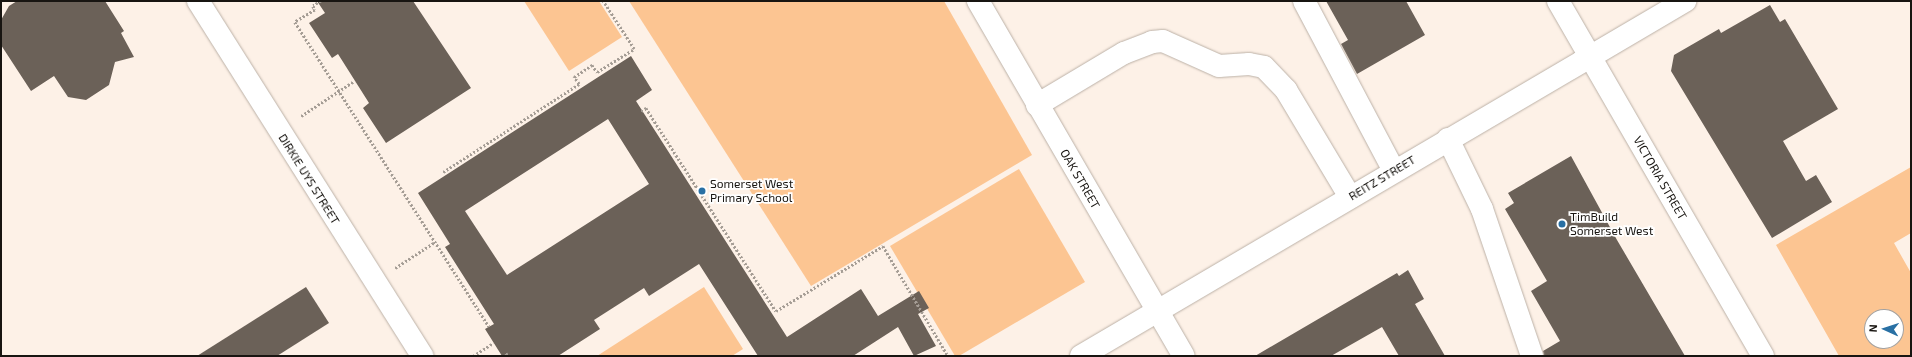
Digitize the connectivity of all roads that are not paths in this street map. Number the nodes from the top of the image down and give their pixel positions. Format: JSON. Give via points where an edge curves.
{"nodes":[{"id":1,"x":198,"y":1,"type":"edge"},
{"id":2,"x":978,"y":1,"type":"edge"},
{"id":3,"x":1304,"y":1,"type":"edge"},
{"id":4,"x":1558,"y":1,"type":"edge"},
{"id":5,"x":1685,"y":1,"type":"edge"},
{"id":6,"x":1589,"y":56,"type":"junction"},
{"id":7,"x":1037,"y":105,"type":"junction"},
{"id":8,"x":1448,"y":138,"type":"junction"},
{"id":9,"x":1394,"y":171,"type":"junction"},
{"id":10,"x":1350,"y":197,"type":"junction"},
{"id":11,"x":1157,"y":310,"type":"junction"},
{"id":12,"x":422,"y":356,"type":"edge"},
{"id":13,"x":1081,"y":356,"type":"edge"},
{"id":14,"x":1184,"y":356,"type":"edge"},
{"id":15,"x":1532,"y":356,"type":"edge"},
{"id":16,"x":1763,"y":356,"type":"edge"}],
"edges":[{"from":1,"to":12,"type":"street","name":"DIRKIE UYS STREET"},
{"from":2,"to":7,"type":"street","name":"OAK STREET"},
{"from":3,"to":9,"type":"street"},
{"from":4,"to":6,"type":"street","name":"VICTORIA STREET"},
{"from":5,"to":6,"type":"street","name":"REITZ STREET"},
{"from":6,"to":8,"type":"street","name":"REITZ STREET"},
{"from":6,"to":16,"type":"street","name":"VICTORIA STREET"},
{"from":7,"to":10,"type":"street","via":[[1124,53],[1152,42],[1163,41],[1219,66],[1249,64],[1264,67],[1286,90]]},
{"from":7,"to":11,"type":"street","name":"OAK STREET"},
{"from":8,"to":9,"type":"street","name":"REITZ STREET"},
{"from":8,"to":15,"type":"street","via":[[1482,208]]},
{"from":9,"to":10,"type":"street","name":"REITZ STREET"},
{"from":10,"to":11,"type":"street","name":"REITZ STREET"},
{"from":11,"to":13,"type":"street","name":"REITZ STREET"},
{"from":11,"to":14,"type":"street","name":"OAK STREET"}]}
